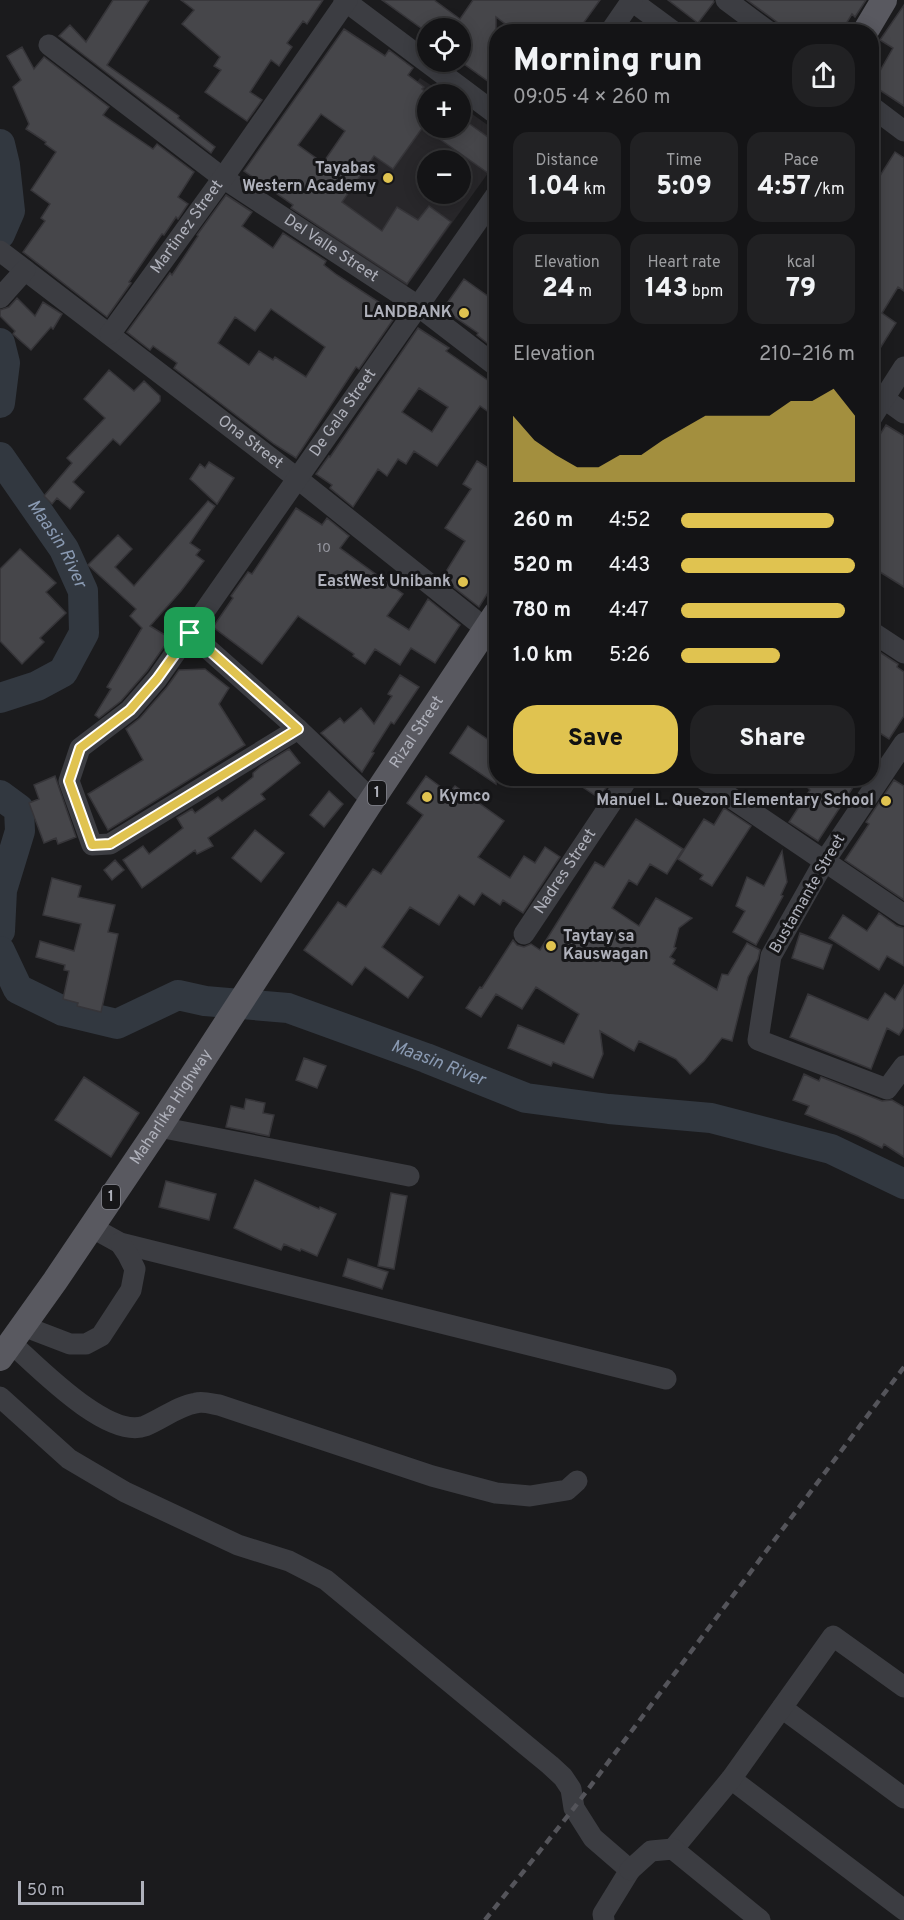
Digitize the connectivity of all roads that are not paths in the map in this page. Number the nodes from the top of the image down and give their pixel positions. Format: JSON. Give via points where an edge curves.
{"nodes":[{"id":1,"x":345,"y":0,"type":"edge"},
{"id":2,"x":632,"y":0,"type":"edge"},
{"id":3,"x":726,"y":0,"type":"edge"},
{"id":4,"x":884,"y":0,"type":"edge"},
{"id":5,"x":616,"y":24,"type":"edge"},
{"id":6,"x":664,"y":24,"type":"edge"},
{"id":7,"x":758,"y":24,"type":"edge"},
{"id":8,"x":870,"y":24,"type":"edge"},
{"id":9,"x":49,"y":45,"type":"dead end"},
{"id":10,"x":489,"y":109,"type":"edge"},
{"id":11,"x":879,"y":112,"type":"edge"},
{"id":12,"x":904,"y":131,"type":"edge"},
{"id":13,"x":223,"y":178,"type":"junction"},
{"id":14,"x":489,"y":205,"type":"edge"},
{"id":15,"x":1,"y":252,"type":"edge"},
{"id":16,"x":25,"y":270,"type":"junction"},
{"id":17,"x":0,"y":298,"type":"edge"},
{"id":18,"x":418,"y":306,"type":"junction"},
{"id":19,"x":110,"y":334,"type":"junction"},
{"id":20,"x":489,"y":361,"type":"edge"},
{"id":21,"x":904,"y":367,"type":"edge"},
{"id":22,"x":879,"y":394,"type":"edge"},
{"id":23,"x":879,"y":396,"type":"edge"},
{"id":24,"x":904,"y":413,"type":"edge"},
{"id":25,"x":298,"y":479,"type":"junction"},
{"id":26,"x":489,"y":624,"type":"edge"},
{"id":27,"x":190,"y":633,"type":"junction"},
{"id":28,"x":489,"y":633,"type":"edge"},
{"id":29,"x":879,"y":637,"type":"edge"},
{"id":30,"x":904,"y":653,"type":"edge"},
{"id":31,"x":298,"y":729,"type":"junction"},
{"id":32,"x":904,"y":743,"type":"edge"},
{"id":33,"x":879,"y":780,"type":"edge"},
{"id":34,"x":623,"y":786,"type":"edge"},
{"id":35,"x":714,"y":786,"type":"edge"},
{"id":36,"x":875,"y":786,"type":"edge"},
{"id":37,"x":372,"y":800,"type":"junction"},
{"id":38,"x":824,"y":862,"type":"junction"},
{"id":39,"x":904,"y":915,"type":"edge"},
{"id":40,"x":524,"y":934,"type":"dead end"},
{"id":41,"x":259,"y":973,"type":"joint"},
{"id":42,"x":904,"y":1066,"type":"edge"},
{"id":43,"x":159,"y":1127,"type":"junction"},
{"id":44,"x":409,"y":1176,"type":"dead end"},
{"id":45,"x":91,"y":1227,"type":"junction"},
{"id":46,"x":120,"y":1243,"type":"junction"},
{"id":47,"x":11,"y":1343,"type":"edge"},
{"id":48,"x":666,"y":1379,"type":"dead end"},
{"id":49,"x":0,"y":1397,"type":"edge"},
{"id":50,"x":577,"y":1481,"type":"dead end"},
{"id":51,"x":904,"y":1687,"type":"edge"},
{"id":52,"x":782,"y":1708,"type":"junction"},
{"id":53,"x":731,"y":1779,"type":"junction"},
{"id":54,"x":904,"y":1798,"type":"edge"},
{"id":55,"x":673,"y":1849,"type":"junction"},
{"id":56,"x":630,"y":1869,"type":"junction"},
{"id":57,"x":904,"y":1910,"type":"edge"},
{"id":58,"x":604,"y":1920,"type":"edge"},
{"id":59,"x":760,"y":1920,"type":"edge"}],
"edges":[{"from":1,"to":10,"type":"street"},
{"from":1,"to":13,"type":"street","name":"Martinez Street"},
{"from":2,"to":5,"type":"street"},
{"from":2,"to":6,"type":"street"},
{"from":3,"to":7,"type":"street"},
{"from":4,"to":8,"type":"main road"},
{"from":9,"to":13,"type":"street","name":"Del Valle Street"},
{"from":11,"to":12,"type":"street"},
{"from":13,"to":18,"type":"street","name":"Del Valle Street"},
{"from":13,"to":19,"type":"street","name":"Martinez Street"},
{"from":14,"to":18,"type":"street","name":"De Gala Street"},
{"from":15,"to":16,"type":"street","name":"Ona Street"},
{"from":16,"to":17,"type":"street"},
{"from":16,"to":19,"type":"street","name":"Ona Street"},
{"from":18,"to":20,"type":"street","name":"Del Valle Street"},
{"from":18,"to":25,"type":"street","name":"De Gala Street"},
{"from":19,"to":25,"type":"street","name":"Ona Street"},
{"from":21,"to":22,"type":"street"},
{"from":23,"to":24,"type":"street"},
{"from":25,"to":26,"type":"street","name":"Ona Street"},
{"from":25,"to":27,"type":"street","name":"De Gala Street"},
{"from":27,"to":31,"type":"street"},
{"from":27,"to":31,"type":"street","name":"De Gala Street","via":[[130,710],[80,748],[69,781],[92,845],[110,844]]},
{"from":28,"to":37,"type":"main road","name":"Rizal Street","number":"1"},
{"from":29,"to":30,"type":"street"},
{"from":31,"to":37,"type":"street"},
{"from":32,"to":33,"type":"street","name":"Bustamante Street"},
{"from":34,"to":40,"type":"street","name":"Nadres Street"},
{"from":35,"to":38,"type":"street"},
{"from":36,"to":38,"type":"street","name":"Bustamante Street"},
{"from":37,"to":41,"type":"main road","name":"Rizal Street","number":"1"},
{"from":38,"to":39,"type":"street"},
{"from":38,"to":42,"type":"street","name":"Bustamante Street","via":[[771,956],[758,1040],[887,1089]]},
{"from":41,"to":43,"type":"main road","name":"Maharlika Highway","number":"1"},
{"from":43,"to":44,"type":"street"},
{"from":43,"to":45,"type":"main road","name":"Maharlika Highway","number":"1"},
{"from":45,"to":46,"type":"street"},
{"from":45,"to":47,"type":"main road","name":"Maharlika Highway","number":"1"},
{"from":46,"to":47,"type":"street","via":[[135,1269],[131,1290],[101,1336],[86,1344]]},
{"from":46,"to":48,"type":"street"},
{"from":47,"to":50,"type":"street","via":[[98,1417],[125,1428],[143,1427],[197,1402],[219,1405],[432,1476],[496,1493],[530,1496],[567,1490]]},
{"from":49,"to":56,"type":"street","via":[[69,1459],[124,1492],[238,1545],[289,1561],[326,1580],[563,1777],[571,1789],[574,1808],[593,1838]]},
{"from":51,"to":52,"type":"street","via":[[833,1636]]},
{"from":52,"to":53,"type":"street"},
{"from":52,"to":54,"type":"street"},
{"from":53,"to":55,"type":"street"},
{"from":53,"to":57,"type":"street"},
{"from":55,"to":56,"type":"street","via":[[651,1851]]},
{"from":55,"to":59,"type":"street"},
{"from":56,"to":58,"type":"street","via":[[603,1914]]}]}
